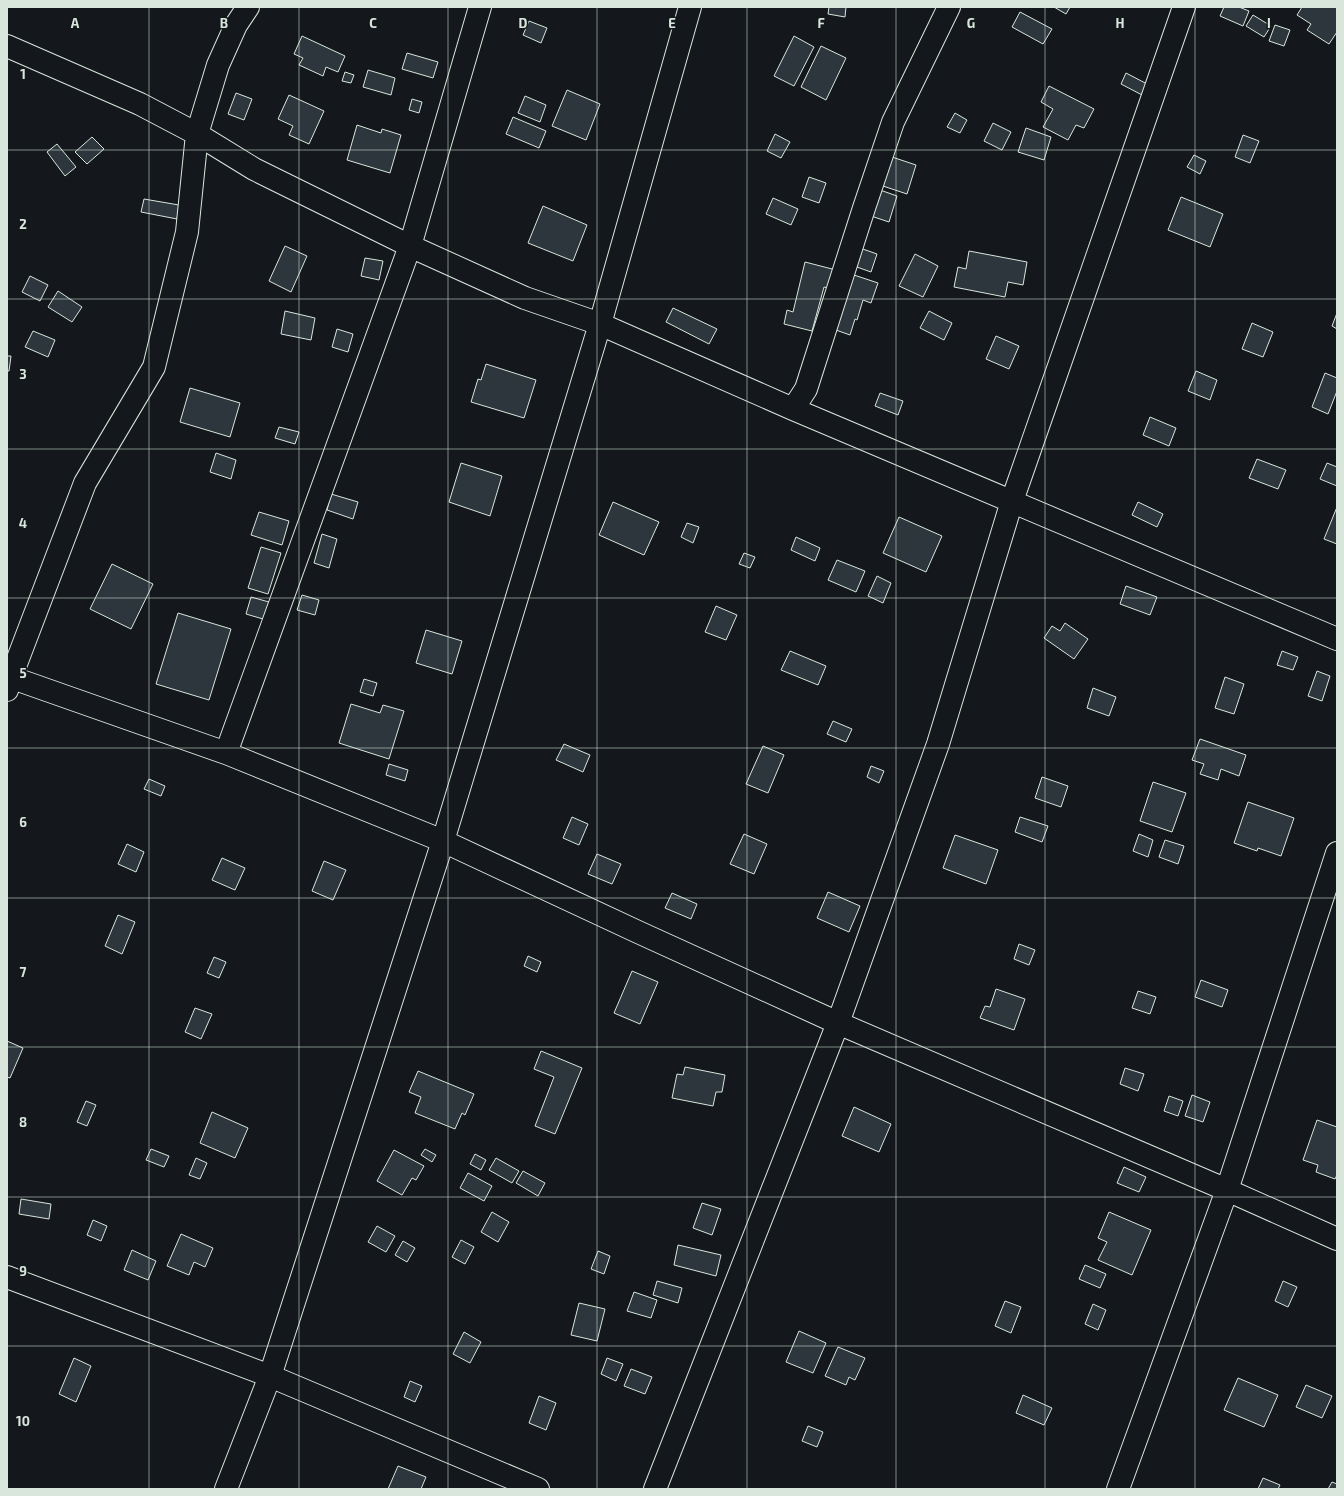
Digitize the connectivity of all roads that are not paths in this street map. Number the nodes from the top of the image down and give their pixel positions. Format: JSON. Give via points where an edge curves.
{"nodes":[{"id":1,"x":248,"y":7,"type":"edge"},
{"id":2,"x":480,"y":7,"type":"edge"},
{"id":3,"x":690,"y":7,"type":"edge"},
{"id":4,"x":949,"y":7,"type":"edge"},
{"id":5,"x":1184,"y":7,"type":"edge"},
{"id":6,"x":7,"y":46,"type":"edge"},
{"id":7,"x":197,"y":134,"type":"junction"},
{"id":8,"x":410,"y":246,"type":"junction"},
{"id":9,"x":600,"y":324,"type":"junction"},
{"id":10,"x":793,"y":409,"type":"junction"},
{"id":11,"x":1012,"y":501,"type":"junction"},
{"id":12,"x":1337,"y":639,"type":"edge"},
{"id":13,"x":8,"y":681,"type":"edge"},
{"id":14,"x":226,"y":753,"type":"junction"},
{"id":15,"x":443,"y":841,"type":"junction"},
{"id":16,"x":1337,"y":853,"type":"edge"},
{"id":17,"x":838,"y":1024,"type":"junction"},
{"id":18,"x":1227,"y":1190,"type":"junction"},
{"id":19,"x":1337,"y":1239,"type":"edge"},
{"id":20,"x":7,"y":1277,"type":"edge"},
{"id":21,"x":270,"y":1376,"type":"junction"},
{"id":22,"x":226,"y":1489,"type":"edge"},
{"id":23,"x":538,"y":1489,"type":"edge"},
{"id":24,"x":655,"y":1489,"type":"edge"},
{"id":25,"x":1118,"y":1489,"type":"edge"}],
"edges":[{"from":1,"to":7,"type":"street","via":[[236,25],[218,65]]},
{"from":2,"to":8,"type":"street"},
{"from":3,"to":9,"type":"street"},
{"from":4,"to":10,"type":"street","via":[[893,122],[806,389]]},
{"from":5,"to":11,"type":"street"},
{"from":6,"to":7,"type":"street","via":[[140,104]]},
{"from":7,"to":8,"type":"street","via":[[254,169]]},
{"from":7,"to":13,"type":"street","via":[[187,232],[154,367],[85,484]]},
{"from":8,"to":9,"type":"street","via":[[525,298]]},
{"from":8,"to":14,"type":"street"},
{"from":9,"to":10,"type":"street"},
{"from":9,"to":15,"type":"street"},
{"from":10,"to":11,"type":"street"},
{"from":11,"to":12,"type":"street"},
{"from":11,"to":17,"type":"street","via":[[938,744]]},
{"from":13,"to":14,"type":"street"},
{"from":14,"to":15,"type":"street"},
{"from":15,"to":17,"type":"street"},
{"from":15,"to":21,"type":"street"},
{"from":16,"to":18,"type":"street"},
{"from":17,"to":18,"type":"street"},
{"from":17,"to":24,"type":"street"},
{"from":18,"to":19,"type":"street"},
{"from":18,"to":25,"type":"street"},
{"from":20,"to":21,"type":"street"},
{"from":21,"to":22,"type":"street"},
{"from":21,"to":23,"type":"street"}]}
